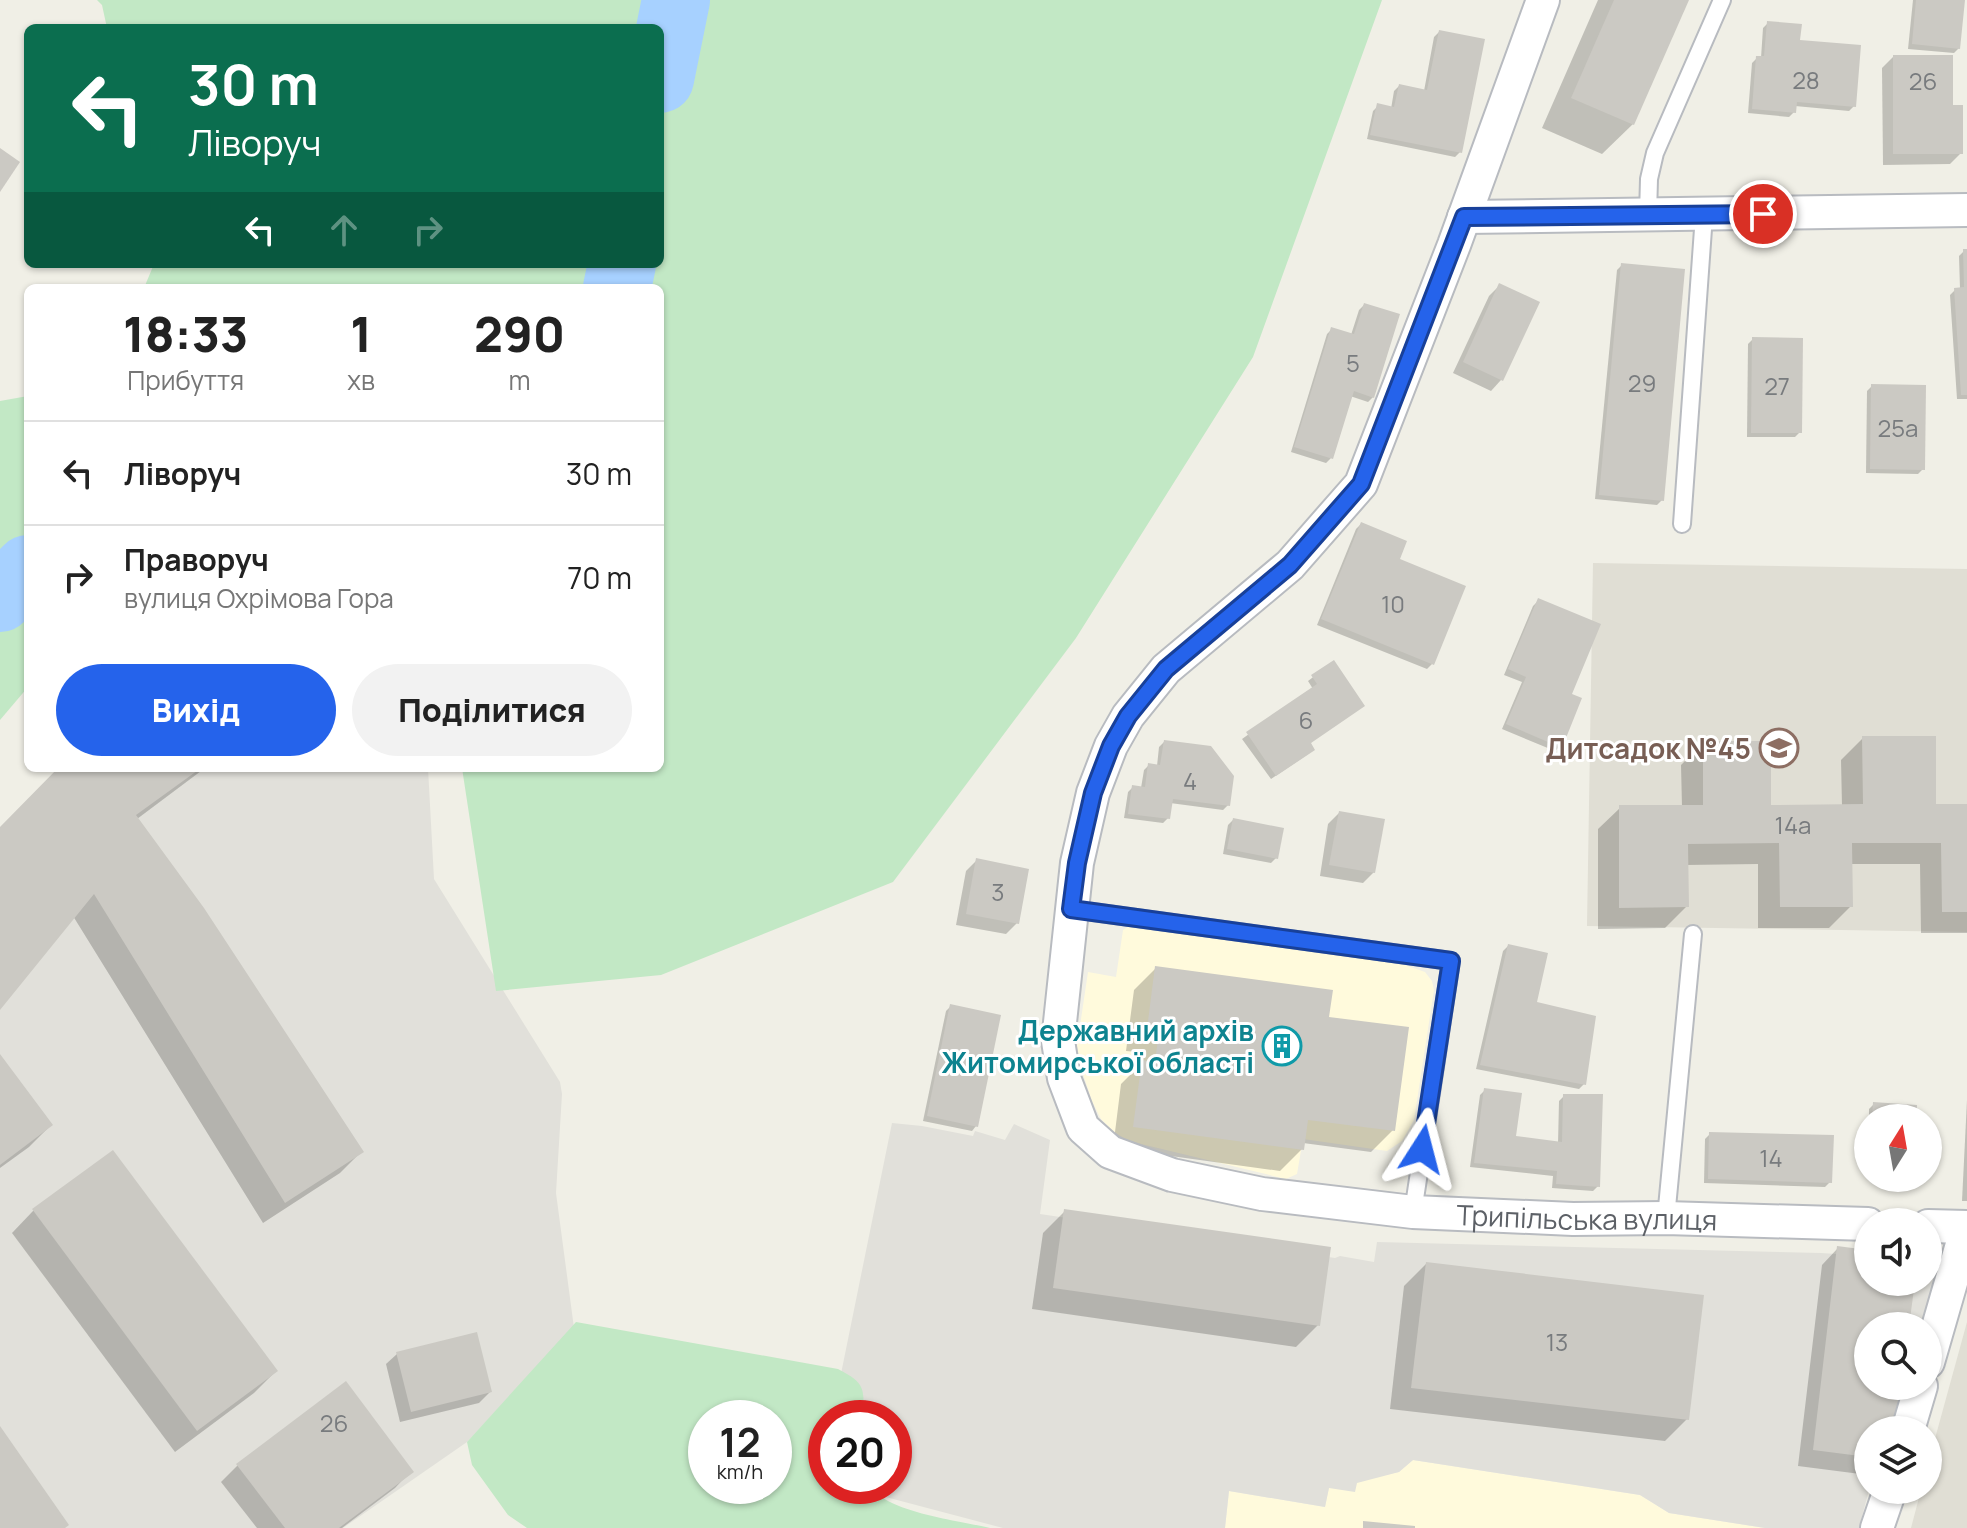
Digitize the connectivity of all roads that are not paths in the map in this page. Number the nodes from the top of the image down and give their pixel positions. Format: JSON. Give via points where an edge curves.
{"nodes":[{"id":1,"x":1543,"y":0,"type":"edge"},
{"id":2,"x":1722,"y":0,"type":"edge"},
{"id":3,"x":1967,"y":210,"type":"edge"},
{"id":4,"x":1648,"y":215,"type":"junction"},
{"id":5,"x":1704,"y":215,"type":"junction"},
{"id":6,"x":1464,"y":217,"type":"junction"},
{"id":7,"x":1682,"y":524,"type":"dead end"},
{"id":8,"x":1071,"y":909,"type":"junction"},
{"id":9,"x":1693,"y":934,"type":"dead end"},
{"id":10,"x":1413,"y":1212,"type":"junction"},
{"id":11,"x":1666,"y":1218,"type":"junction"},
{"id":12,"x":1854,"y":1224,"type":"edge"},
{"id":13,"x":1942,"y":1226,"type":"edge"},
{"id":14,"x":1967,"y":1227,"type":"edge"},
{"id":15,"x":1942,"y":1314,"type":"edge"},
{"id":16,"x":1885,"y":1504,"type":"edge"},
{"id":17,"x":1877,"y":1528,"type":"edge"}],
"edges":[{"from":1,"to":6,"type":"street"},
{"from":2,"to":4,"type":"lane","via":[[1655,153]]},
{"from":3,"to":5,"type":"street"},
{"from":4,"to":5,"type":"street"},
{"from":4,"to":6,"type":"street"},
{"from":5,"to":7,"type":"lane"},
{"from":6,"to":8,"type":"street","via":[[1361,484],[1290,565],[1166,669],[1122,726],[1093,793]]},
{"from":8,"to":10,"type":"street","name":"Трипільська вулиця","via":[[1058,1041],[1064,1078],[1083,1128],[1110,1152],[1172,1175],[1262,1194]]},
{"from":8,"to":10,"type":"lane","via":[[1451,961]]},
{"from":9,"to":11,"type":"lane"},
{"from":10,"to":11,"type":"street","name":"Трипільська вулиця"},
{"from":11,"to":12,"type":"street","name":"Трипільська вулиця"},
{"from":13,"to":14,"type":"street"},
{"from":14,"to":15,"type":"street"},
{"from":16,"to":17,"type":"street"}]}
